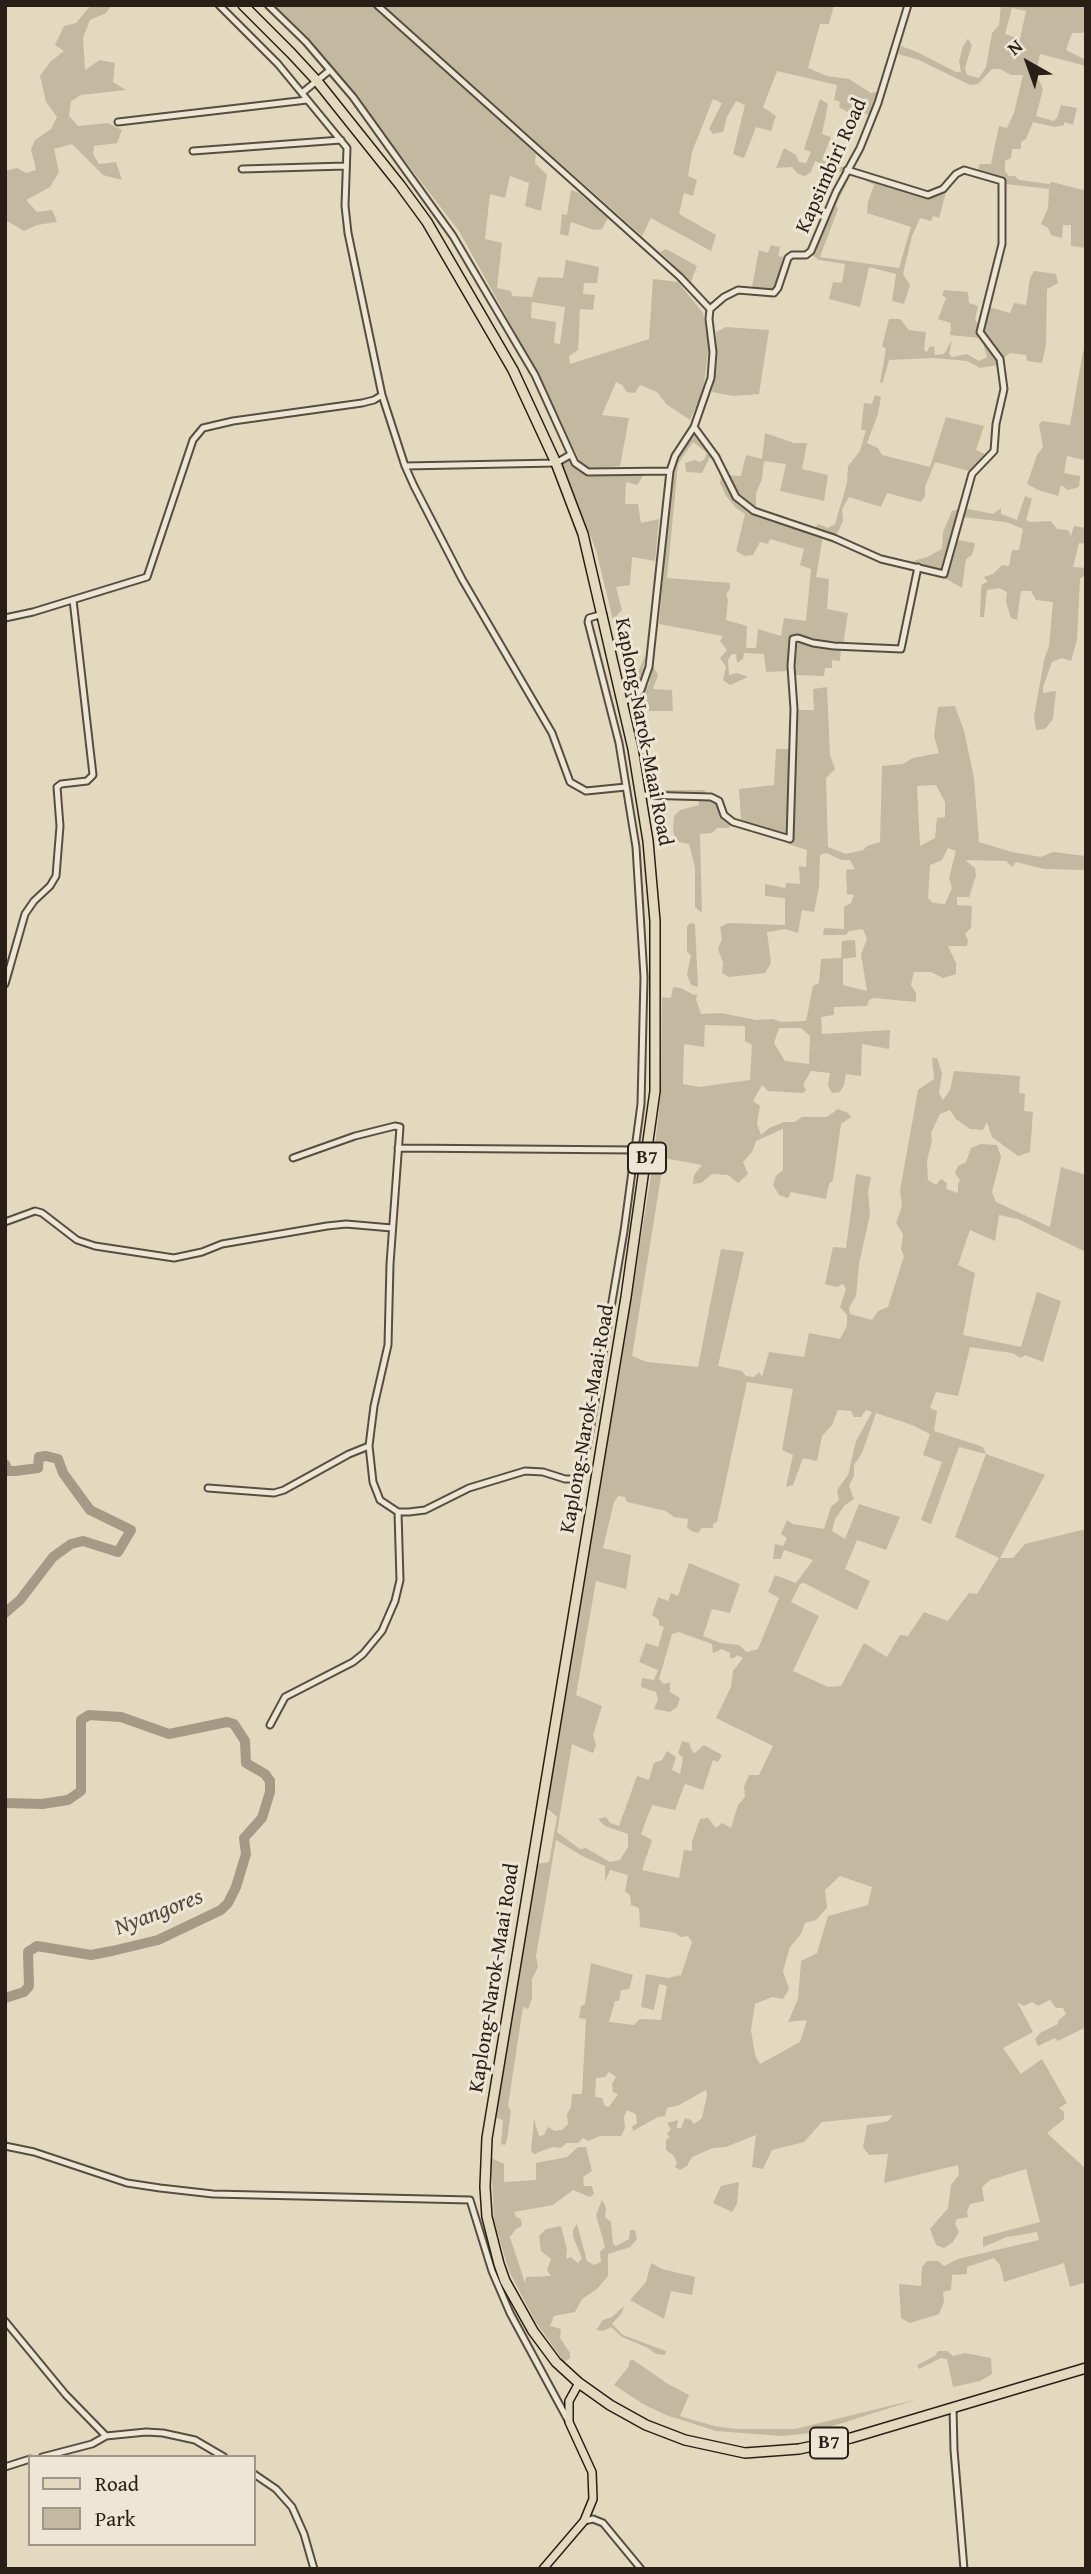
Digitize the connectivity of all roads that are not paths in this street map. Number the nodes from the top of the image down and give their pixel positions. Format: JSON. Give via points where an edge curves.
{"nodes":[{"id":1,"x":219,"y":5,"type":"edge"},
{"id":2,"x":243,"y":5,"type":"edge"},
{"id":3,"x":268,"y":5,"type":"edge"},
{"id":4,"x":377,"y":5,"type":"edge"},
{"id":5,"x":908,"y":5,"type":"edge"},
{"id":6,"x":330,"y":70,"type":"junction"},
{"id":7,"x":317,"y":81,"type":"junction"},
{"id":8,"x":302,"y":93,"type":"junction"},
{"id":9,"x":307,"y":100,"type":"junction"},
{"id":10,"x":118,"y":122,"type":"dead end"},
{"id":11,"x":341,"y":140,"type":"junction"},
{"id":12,"x":193,"y":151,"type":"dead end"},
{"id":13,"x":394,"y":153,"type":"junction"},
{"id":14,"x":383,"y":162,"type":"junction"},
{"id":15,"x":345,"y":166,"type":"junction"},
{"id":16,"x":242,"y":169,"type":"dead end"},
{"id":17,"x":847,"y":170,"type":"junction"},
{"id":18,"x":488,"y":295,"type":"junction"},
{"id":19,"x":476,"y":303,"type":"junction"},
{"id":20,"x":710,"y":309,"type":"junction"},
{"id":21,"x":382,"y":395,"type":"junction"},
{"id":22,"x":694,"y":427,"type":"junction"},
{"id":23,"x":570,"y":455,"type":"junction"},
{"id":24,"x":556,"y":463,"type":"junction"},
{"id":25,"x":405,"y":466,"type":"junction"},
{"id":26,"x":670,"y":471,"type":"junction"},
{"id":27,"x":918,"y":567,"type":"junction"},
{"id":28,"x":73,"y":600,"type":"junction"},
{"id":29,"x":603,"y":614,"type":"junction"},
{"id":30,"x":5,"y":618,"type":"edge"},
{"id":31,"x":623,"y":702,"type":"junction"},
{"id":32,"x":626,"y":788,"type":"junction"},
{"id":33,"x":642,"y":795,"type":"junction"},
{"id":34,"x":654,"y":902,"type":"junction"},
{"id":35,"x":640,"y":905,"type":"junction"},
{"id":36,"x":5,"y":984,"type":"edge"},
{"id":37,"x":642,"y":1018,"type":"junction"},
{"id":38,"x":656,"y":1018,"type":"junction"},
{"id":39,"x":398,"y":1148,"type":"junction"},
{"id":40,"x":635,"y":1150,"type":"junction"},
{"id":41,"x":293,"y":1158,"type":"dead end"},
{"id":42,"x":5,"y":1222,"type":"edge"},
{"id":43,"x":392,"y":1228,"type":"junction"},
{"id":44,"x":369,"y":1446,"type":"junction"},
{"id":45,"x":208,"y":1488,"type":"dead end"},
{"id":46,"x":398,"y":1512,"type":"junction"},
{"id":47,"x":270,"y":1725,"type":"dead end"},
{"id":48,"x":5,"y":2146,"type":"edge"},
{"id":49,"x":5,"y":2321,"type":"edge"},
{"id":50,"x":1086,"y":2368,"type":"edge"},
{"id":51,"x":579,"y":2383,"type":"junction"},
{"id":52,"x":953,"y":2407,"type":"junction"},
{"id":53,"x":569,"y":2422,"type":"junction"},
{"id":54,"x":106,"y":2436,"type":"junction"},
{"id":55,"x":50,"y":2455,"type":"edge"},
{"id":56,"x":221,"y":2455,"type":"edge"},
{"id":57,"x":28,"y":2460,"type":"edge"},
{"id":58,"x":5,"y":2467,"type":"edge"},
{"id":59,"x":256,"y":2475,"type":"edge"},
{"id":60,"x":584,"y":2521,"type":"junction"},
{"id":61,"x":314,"y":2569,"type":"edge"},
{"id":62,"x":543,"y":2569,"type":"edge"},
{"id":63,"x":641,"y":2569,"type":"edge"},
{"id":64,"x":964,"y":2569,"type":"edge"}],
"edges":[{"from":1,"to":8,"type":"street"},
{"from":2,"to":7,"type":"highway","name":"Kaplong-Narok-Maai Road","number":"B7"},
{"from":3,"to":6,"type":"street"},
{"from":4,"to":20,"type":"street"},
{"from":5,"to":17,"type":"street","name":"Kapsimbiri Road","via":[[878,103]]},
{"from":6,"to":7,"type":"street"},
{"from":6,"to":13,"type":"street"},
{"from":7,"to":8,"type":"street"},
{"from":7,"to":14,"type":"highway","name":"Kaplong-Narok-Maai Road","number":"B7"},
{"from":8,"to":9,"type":"street"},
{"from":9,"to":10,"type":"street"},
{"from":9,"to":11,"type":"street"},
{"from":11,"to":12,"type":"street"},
{"from":11,"to":15,"type":"street","via":[[348,152]]},
{"from":13,"to":14,"type":"street"},
{"from":13,"to":18,"type":"street"},
{"from":14,"to":19,"type":"highway","name":"Kaplong-Narok-Maai Road","number":"B7","via":[[427,222]]},
{"from":15,"to":16,"type":"street"},
{"from":15,"to":21,"type":"street","via":[[350,249]]},
{"from":17,"to":20,"type":"street","name":"Kapsimbiri Road","via":[[811,251],[788,258],[777,290],[769,294],[737,290]]},
{"from":17,"to":27,"type":"street","via":[[928,195],[964,170],[1002,181],[1002,244],[980,332],[998,354],[1004,380],[995,445],[972,474],[944,574]]},
{"from":18,"to":19,"type":"street"},
{"from":18,"to":23,"type":"street","via":[[535,375]]},
{"from":19,"to":24,"type":"highway","name":"Kaplong-Narok-Maai Road","number":"B7"},
{"from":20,"to":22,"type":"street","via":[[711,378]]},
{"from":21,"to":25,"type":"street"},
{"from":21,"to":28,"type":"street","via":[[362,403],[203,428],[193,440],[150,574],[138,582]]},
{"from":22,"to":26,"type":"street"},
{"from":22,"to":27,"type":"street","via":[[736,497],[754,511],[881,559]]},
{"from":23,"to":24,"type":"street"},
{"from":23,"to":26,"type":"street","via":[[588,472]]},
{"from":24,"to":25,"type":"street"},
{"from":24,"to":29,"type":"highway","name":"Kaplong-Narok-Maai Road","number":"B7","via":[[583,534]]},
{"from":25,"to":32,"type":"street","via":[[463,579],[552,733],[570,782],[586,791]]},
{"from":26,"to":31,"type":"street","via":[[649,667],[641,690]]},
{"from":27,"to":33,"type":"street","via":[[901,649],[793,639],[789,839],[733,822],[711,797]]},
{"from":28,"to":30,"type":"street"},
{"from":28,"to":36,"type":"street","via":[[93,775],[87,781],[58,785],[56,876],[24,914]]},
{"from":29,"to":31,"type":"highway","name":"Kaplong-Narok-Maai Road","number":"B7"},
{"from":29,"to":32,"type":"street","via":[[589,618],[588,624]]},
{"from":31,"to":33,"type":"highway","name":"Kaplong-Narok-Maai Road","number":"B7"},
{"from":32,"to":35,"type":"street"},
{"from":33,"to":34,"type":"highway","name":"Kaplong-Narok-Maai Road","number":"B7"},
{"from":34,"to":35,"type":"street"},
{"from":34,"to":38,"type":"highway","name":"Kaplong-Narok-Maai Road","number":"B7"},
{"from":35,"to":37,"type":"street"},
{"from":37,"to":38,"type":"street"},
{"from":37,"to":40,"type":"street","via":[[641,1104]]},
{"from":38,"to":51,"type":"highway","name":"Kaplong-Narok-Maai Road","number":"B7","via":[[655,1091],[639,1214],[485,2158],[487,2217],[505,2281],[549,2354]]},
{"from":39,"to":40,"type":"street"},
{"from":39,"to":41,"type":"street","via":[[398,1126]]},
{"from":39,"to":43,"type":"street"},
{"from":40,"to":46,"type":"street","via":[[590,1431],[578,1474],[565,1479],[525,1471],[462,1491],[425,1510]]},
{"from":42,"to":43,"type":"street","via":[[35,1211],[77,1240],[174,1258],[222,1244],[327,1226]]},
{"from":43,"to":44,"type":"street","via":[[388,1345]]},
{"from":44,"to":45,"type":"street","via":[[274,1493]]},
{"from":44,"to":46,"type":"street","via":[[377,1495]]},
{"from":46,"to":47,"type":"street","via":[[400,1580],[382,1631],[353,1662],[285,1697]]},
{"from":48,"to":53,"type":"street","via":[[127,2183],[160,2188],[213,2194],[470,2200],[510,2313]]},
{"from":49,"to":54,"type":"street"},
{"from":50,"to":52,"type":"highway","name":"Kaplong-Narok-Maai Road","number":"B7"},
{"from":51,"to":52,"type":"highway","name":"Kaplong-Narok-Maai Road","number":"B7","via":[[646,2425],[685,2440],[745,2453],[799,2449],[850,2438]]},
{"from":51,"to":53,"type":"main road","via":[[569,2401]]},
{"from":52,"to":64,"type":"street"},
{"from":53,"to":60,"type":"main road","via":[[592,2472],[593,2499]]},
{"from":54,"to":55,"type":"street"},
{"from":54,"to":56,"type":"street","via":[[163,2433],[195,2440]]},
{"from":57,"to":58,"type":"street"},
{"from":59,"to":61,"type":"street","via":[[292,2507]]},
{"from":60,"to":62,"type":"main road"},
{"from":60,"to":63,"type":"street","via":[[597,2520],[609,2528]]}]}
